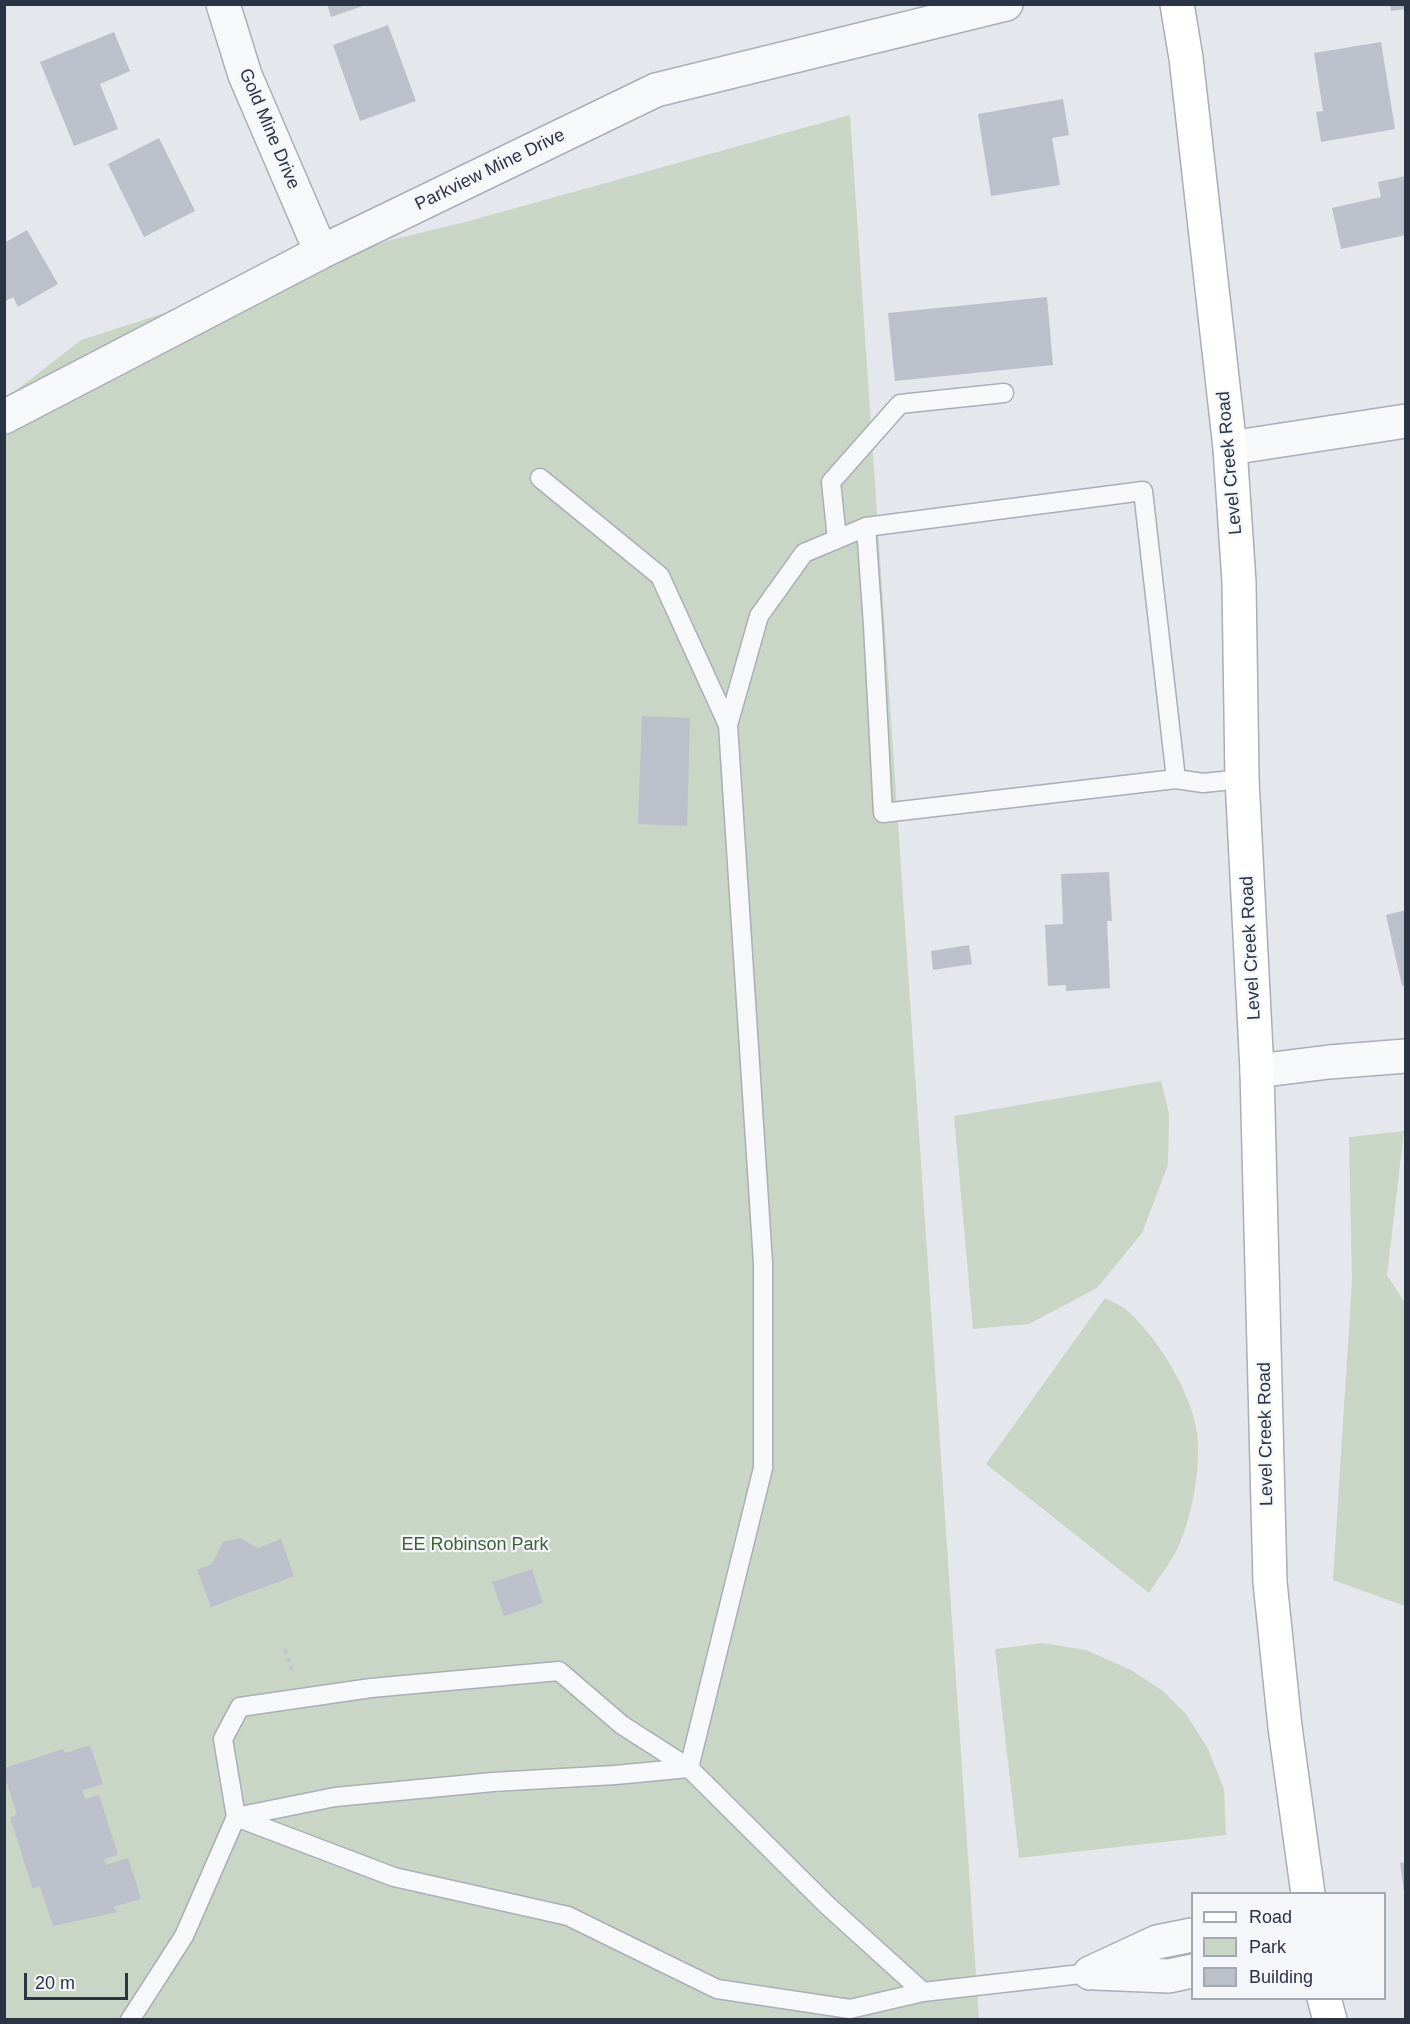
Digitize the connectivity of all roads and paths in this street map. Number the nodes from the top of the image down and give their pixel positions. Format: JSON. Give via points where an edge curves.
{"nodes":[{"id":1,"x":223,"y":4,"type":"edge"},
{"id":2,"x":1006,"y":4,"type":"edge"},
{"id":3,"x":1177,"y":4,"type":"edge"},
{"id":4,"x":321,"y":252,"type":"junction"},
{"id":5,"x":1004,"y":393,"type":"dead end"},
{"id":6,"x":4,"y":417,"type":"edge"},
{"id":7,"x":1406,"y":421,"type":"edge"},
{"id":8,"x":1230,"y":448,"type":"junction"},
{"id":9,"x":540,"y":478,"type":"dead end"},
{"id":10,"x":866,"y":527,"type":"junction"},
{"id":11,"x":837,"y":539,"type":"junction"},
{"id":12,"x":728,"y":724,"type":"junction"},
{"id":13,"x":1242,"y":778,"type":"junction"},
{"id":14,"x":1176,"y":779,"type":"junction"},
{"id":15,"x":1406,"y":1056,"type":"edge"},
{"id":16,"x":1257,"y":1071,"type":"junction"},
{"id":17,"x":689,"y":1768,"type":"junction"},
{"id":18,"x":236,"y":1817,"type":"junction"},
{"id":19,"x":1308,"y":1892,"type":"edge"},
{"id":20,"x":1191,"y":1935,"type":"edge"},
{"id":21,"x":1191,"y":1971,"type":"edge"},
{"id":22,"x":1090,"y":1973,"type":"junction"},
{"id":23,"x":923,"y":1992,"type":"junction"},
{"id":24,"x":1325,"y":2000,"type":"edge"},
{"id":25,"x":130,"y":2019,"type":"edge"},
{"id":26,"x":1330,"y":2019,"type":"edge"}],
"edges":[{"from":1,"to":4,"type":"street","name":"Gold Mine Drive","via":[[245,75]]},
{"from":2,"to":4,"type":"street","name":"Parkview Mine Drive","via":[[656,90]]},
{"from":3,"to":8,"type":"street","name":"Level Creek Road"},
{"from":4,"to":6,"type":"street","name":"Parkview Mine Drive"},
{"from":5,"to":11,"type":"lane","via":[[900,404],[831,482]]},
{"from":7,"to":8,"type":"street"},
{"from":8,"to":13,"type":"street","name":"Level Creek Road","via":[[1239,582]]},
{"from":9,"to":12,"type":"lane","via":[[660,576]]},
{"from":10,"to":11,"type":"lane"},
{"from":10,"to":14,"type":"lane","via":[[1143,491]]},
{"from":10,"to":14,"type":"lane","via":[[884,813]]},
{"from":11,"to":12,"type":"lane","via":[[804,553],[759,616]]},
{"from":12,"to":17,"type":"lane","via":[[763,1263],[763,1468]]},
{"from":13,"to":14,"type":"lane","via":[[1203,783]]},
{"from":13,"to":16,"type":"street","name":"Level Creek Road"},
{"from":15,"to":16,"type":"street"},
{"from":16,"to":19,"type":"street","name":"Level Creek Road","via":[[1270,1582],[1284,1727]]},
{"from":17,"to":18,"type":"lane","via":[[335,1797]]},
{"from":17,"to":18,"type":"lane","via":[[622,1725],[558,1671],[371,1688],[240,1707],[223,1739]]},
{"from":17,"to":23,"type":"lane","via":[[828,1906]]},
{"from":18,"to":23,"type":"lane","via":[[394,1877],[568,1916],[717,1989],[850,2009]]},
{"from":18,"to":25,"type":"lane","via":[[184,1936]]},
{"from":20,"to":22,"type":"street","via":[[1157,1941]]},
{"from":21,"to":22,"type":"street","via":[[1169,1976]]},
{"from":22,"to":23,"type":"lane"},
{"from":24,"to":26,"type":"street"}]}
